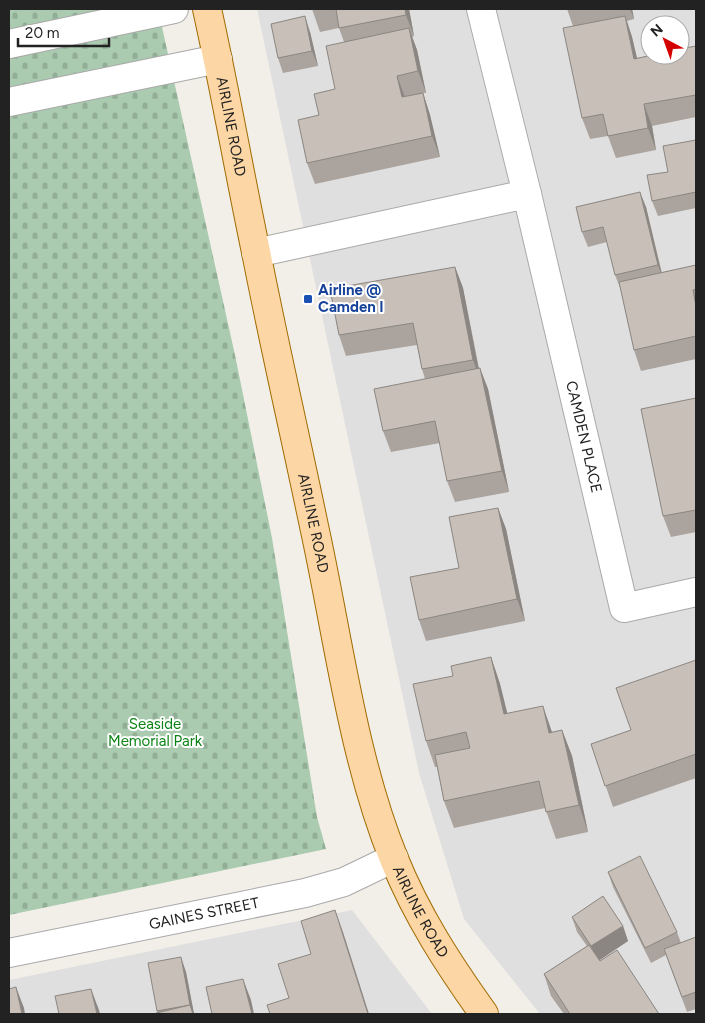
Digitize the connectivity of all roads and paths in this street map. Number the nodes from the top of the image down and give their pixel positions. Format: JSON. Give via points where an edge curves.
{"nodes":[{"id":1,"x":174,"y":9,"type":"edge"},
{"id":2,"x":207,"y":9,"type":"edge"},
{"id":3,"x":481,"y":9,"type":"edge"},
{"id":4,"x":9,"y":44,"type":"edge"},
{"id":5,"x":218,"y":59,"type":"junction"},
{"id":6,"x":9,"y":102,"type":"edge"},
{"id":7,"x":527,"y":194,"type":"junction"},
{"id":8,"x":256,"y":253,"type":"junction"},
{"id":9,"x":696,"y":592,"type":"edge"},
{"id":10,"x":394,"y":858,"type":"junction"},
{"id":11,"x":9,"y":954,"type":"edge"},
{"id":12,"x":484,"y":1014,"type":"edge"}],
"edges":[{"from":1,"to":4,"type":"street"},
{"from":2,"to":5,"type":"main road","name":"AIRLINE ROAD"},
{"from":3,"to":7,"type":"street","name":"CAMDEN PLACE"},
{"from":5,"to":6,"type":"street"},
{"from":5,"to":8,"type":"main road","name":"AIRLINE ROAD"},
{"from":7,"to":8,"type":"street"},
{"from":7,"to":9,"type":"street","name":"CAMDEN PLACE","via":[[624,608]]},
{"from":8,"to":10,"type":"main road","name":"AIRLINE ROAD","via":[[354,724],[368,782]]},
{"from":10,"to":11,"type":"street","name":"GAINES STREET","via":[[344,882],[305,893]]},
{"from":10,"to":12,"type":"main road","name":"AIRLINE ROAD","via":[[447,962]]}]}
